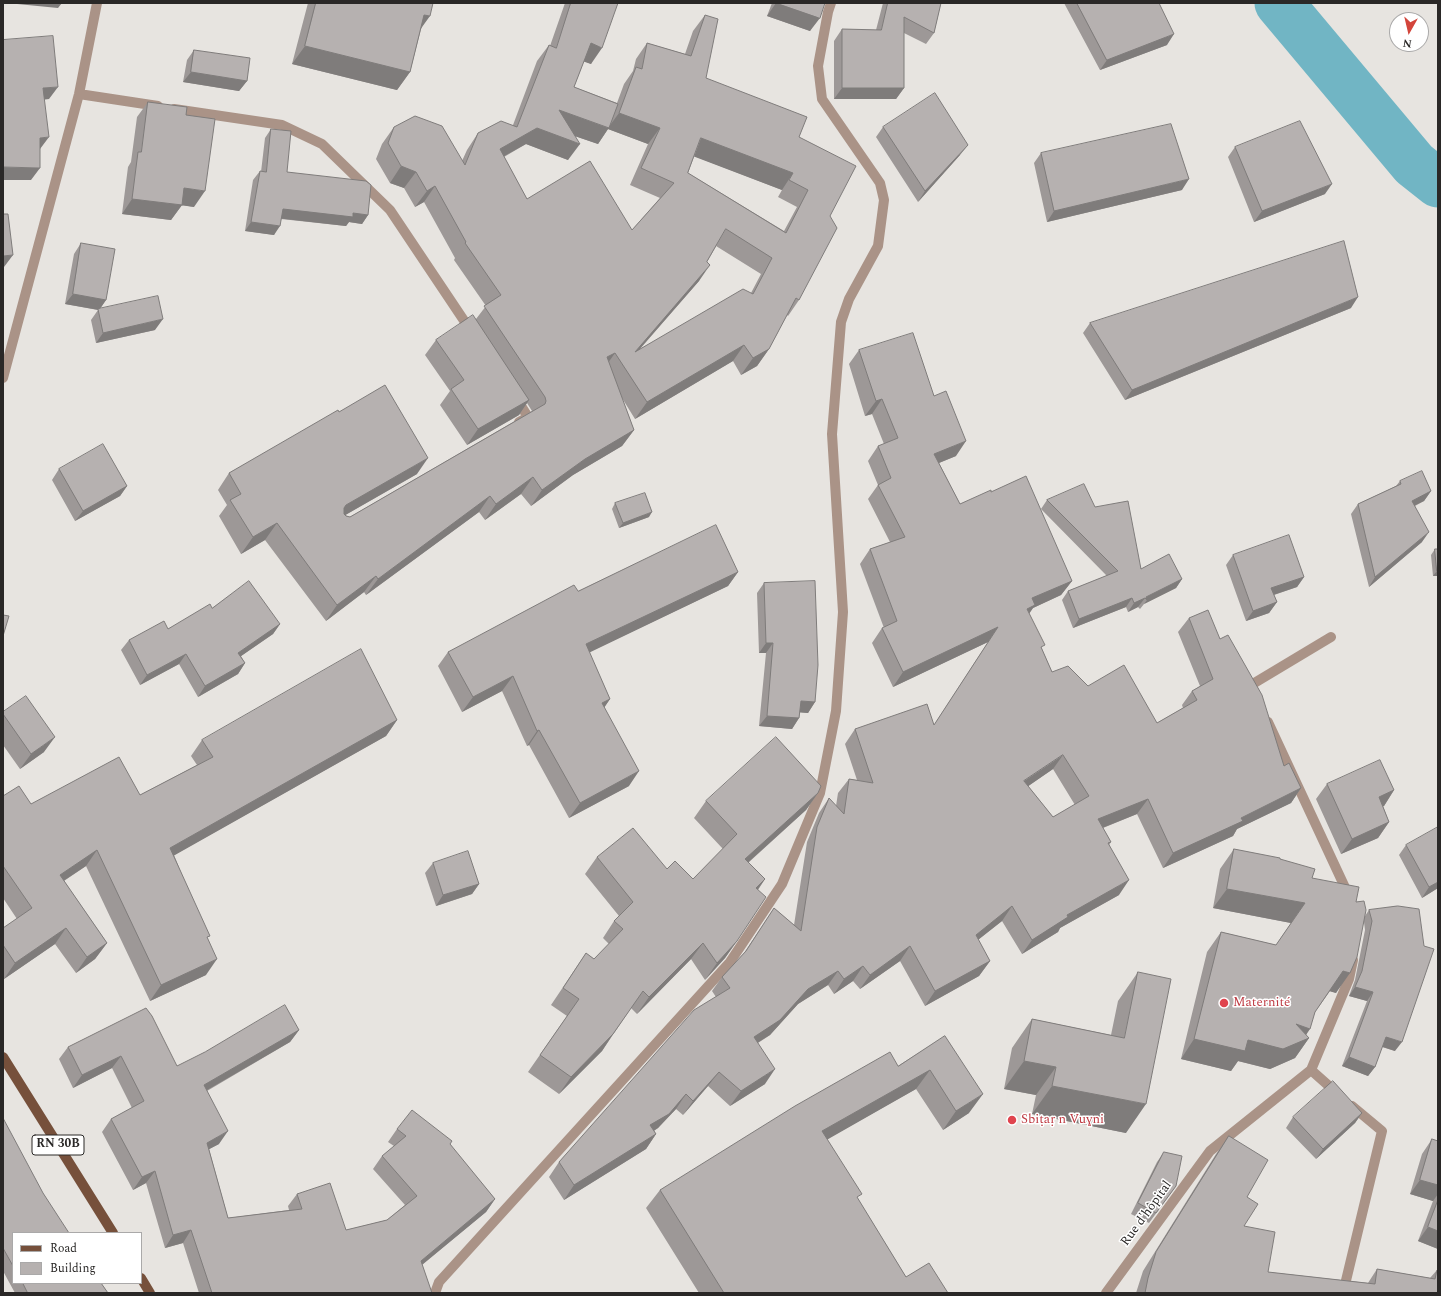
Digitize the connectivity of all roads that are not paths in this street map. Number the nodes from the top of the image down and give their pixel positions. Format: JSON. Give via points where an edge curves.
{"nodes":[{"id":1,"x":97,"y":3,"type":"edge"},
{"id":2,"x":831,"y":3,"type":"edge"},
{"id":3,"x":79,"y":94,"type":"junction"},
{"id":4,"x":476,"y":339,"type":"edge"},
{"id":5,"x":3,"y":378,"type":"edge"},
{"id":6,"x":511,"y":391,"type":"edge"},
{"id":7,"x":508,"y":428,"type":"edge"},
{"id":8,"x":1331,"y":637,"type":"dead end"},
{"id":9,"x":1258,"y":699,"type":"edge"},
{"id":10,"x":1265,"y":713,"type":"edge"},
{"id":11,"x":1353,"y":907,"type":"edge"},
{"id":12,"x":1355,"y":950,"type":"edge"},
{"id":13,"x":3,"y":1057,"type":"edge"},
{"id":14,"x":1311,"y":1070,"type":"junction"},
{"id":15,"x":112,"y":1232,"type":"edge"},
{"id":16,"x":142,"y":1280,"type":"edge"},
{"id":17,"x":150,"y":1293,"type":"edge"},
{"id":18,"x":435,"y":1293,"type":"edge"},
{"id":19,"x":1106,"y":1293,"type":"edge"},
{"id":20,"x":1343,"y":1293,"type":"edge"}],
"edges":[{"from":1,"to":3,"type":"street"},
{"from":2,"to":18,"type":"street","via":[[818,66],[822,99],[880,183],[884,200],[878,246],[849,299],[841,322],[832,434],[843,612],[836,711],[820,792],[782,884],[730,962],[439,1282]]},
{"from":3,"to":4,"type":"street","via":[[282,125],[322,144],[390,210]]},
{"from":3,"to":5,"type":"street"},
{"from":6,"to":7,"type":"street","via":[[528,417]]},
{"from":8,"to":9,"type":"street","via":[[1251,684]]},
{"from":10,"to":11,"type":"street"},
{"from":12,"to":14,"type":"street","via":[[1349,979]]},
{"from":13,"to":15,"type":"main road","number":"RN 30B"},
{"from":14,"to":19,"type":"street","name":"Rue d'hôpital","via":[[1210,1151]]},
{"from":14,"to":20,"type":"street","via":[[1382,1131]]},
{"from":16,"to":17,"type":"main road"}]}
